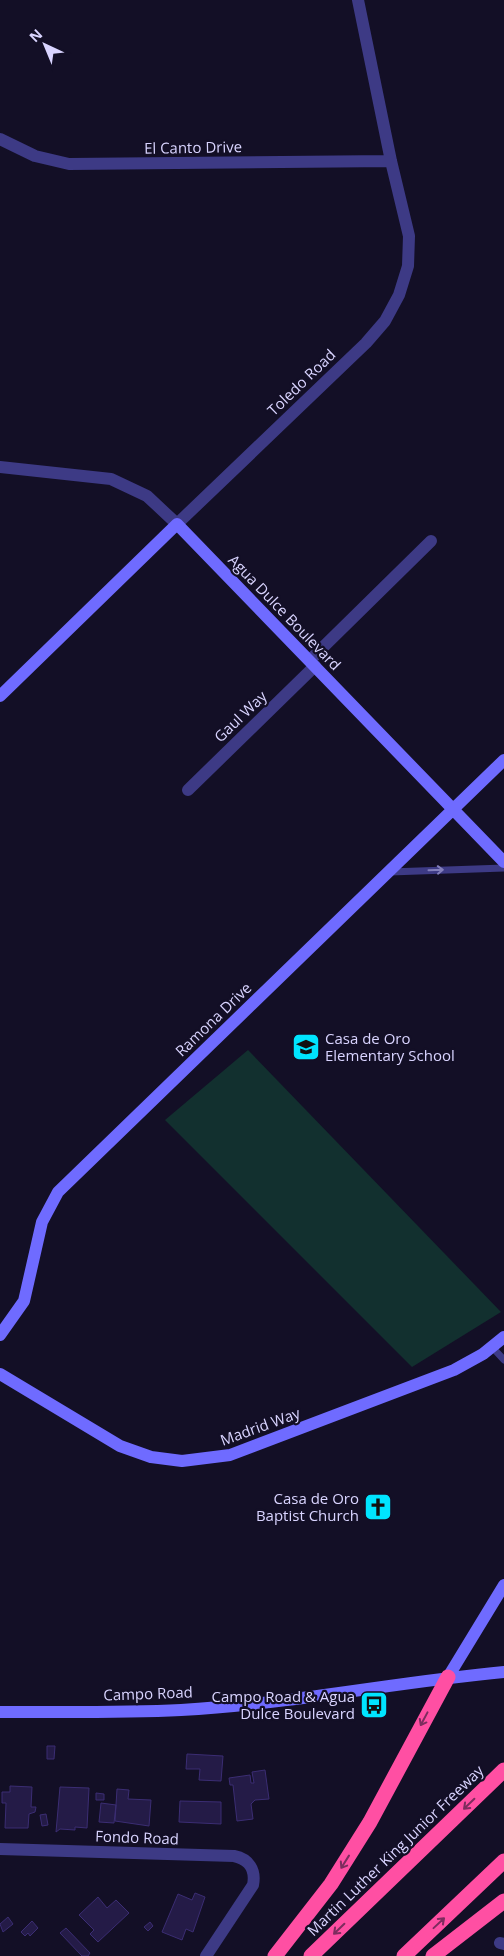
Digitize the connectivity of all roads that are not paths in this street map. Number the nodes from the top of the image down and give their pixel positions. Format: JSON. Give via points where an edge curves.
{"nodes":[{"id":1,"x":358,"y":0,"type":"edge"},
{"id":2,"x":0,"y":139,"type":"edge"},
{"id":3,"x":391,"y":161,"type":"junction"},
{"id":4,"x":0,"y":467,"type":"edge"},
{"id":5,"x":177,"y":524,"type":"junction"},
{"id":6,"x":431,"y":541,"type":"dead end"},
{"id":7,"x":312,"y":663,"type":"junction"},
{"id":8,"x":0,"y":696,"type":"edge"},
{"id":9,"x":504,"y":760,"type":"edge"},
{"id":10,"x":188,"y":790,"type":"dead end"},
{"id":11,"x":454,"y":809,"type":"junction"},
{"id":12,"x":504,"y":862,"type":"edge"},
{"id":13,"x":504,"y":868,"type":"edge"},
{"id":14,"x":387,"y":872,"type":"junction"},
{"id":15,"x":0,"y":1335,"type":"edge"},
{"id":16,"x":504,"y":1337,"type":"edge"},
{"id":17,"x":492,"y":1347,"type":"junction"},
{"id":18,"x":504,"y":1360,"type":"edge"},
{"id":19,"x":0,"y":1374,"type":"edge"},
{"id":20,"x":504,"y":1585,"type":"edge"},
{"id":21,"x":504,"y":1672,"type":"edge"},
{"id":22,"x":448,"y":1677,"type":"junction"},
{"id":23,"x":0,"y":1712,"type":"edge"},
{"id":24,"x":504,"y":1770,"type":"edge"},
{"id":25,"x":0,"y":1849,"type":"edge"},
{"id":26,"x":504,"y":1862,"type":"edge"},
{"id":27,"x":504,"y":1901,"type":"edge"},
{"id":28,"x":206,"y":1956,"type":"edge"},
{"id":29,"x":275,"y":1956,"type":"edge"},
{"id":30,"x":311,"y":1956,"type":"edge"},
{"id":31,"x":404,"y":1956,"type":"edge"},
{"id":32,"x":433,"y":1956,"type":"edge"}],
"edges":[{"from":1,"to":3,"type":"street","name":"Toledo Road"},
{"from":2,"to":3,"type":"street","name":"El Canto Drive","via":[[35,156],[69,164]]},
{"from":3,"to":5,"type":"street","name":"Toledo Road","via":[[409,236],[408,266],[393,308],[366,343]]},
{"from":4,"to":5,"type":"street","name":"Agua Dulce Boulevard","via":[[112,479],[148,496]]},
{"from":5,"to":7,"type":"street","name":"Agua Dulce Boulevard"},
{"from":5,"to":8,"type":"street","name":"Toledo Road"},
{"from":6,"to":7,"type":"street","name":"Gaul Way"},
{"from":7,"to":10,"type":"street","name":"Gaul Way"},
{"from":7,"to":11,"type":"street","name":"Agua Dulce Boulevard"},
{"from":9,"to":11,"type":"street","name":"Ramona Drive"},
{"from":11,"to":12,"type":"street","name":"Agua Dulce Boulevard"},
{"from":11,"to":14,"type":"street","name":"Ramona Drive"},
{"from":14,"to":13,"type":"lane","one_way":true},
{"from":14,"to":15,"type":"street","name":"Ramona Drive","via":[[58,1192],[42,1222],[24,1301]]},
{"from":16,"to":17,"type":"street","name":"Madrid Way"},
{"from":17,"to":18,"type":"lane"},
{"from":17,"to":19,"type":"street","name":"Madrid Way","via":[[454,1370],[245,1450],[198,1461],[158,1458],[120,1446]]},
{"from":20,"to":22,"type":"street"},
{"from":21,"to":22,"type":"street","name":"Campo Road"},
{"from":22,"to":23,"type":"street","name":"Campo Road","via":[[293,1699],[181,1710]]},
{"from":22,"to":29,"type":"highway","one_way":true,"via":[[370,1822],[331,1884]]},
{"from":24,"to":30,"type":"highway","name":"Martin Luther King Junior Freeway","one_way":true},
{"from":25,"to":28,"type":"street","name":"Fondo Road","via":[[234,1856],[248,1863],[254,1873],[254,1885]]},
{"from":31,"to":26,"type":"highway","one_way":true},
{"from":27,"to":32,"type":"highway"}]}
